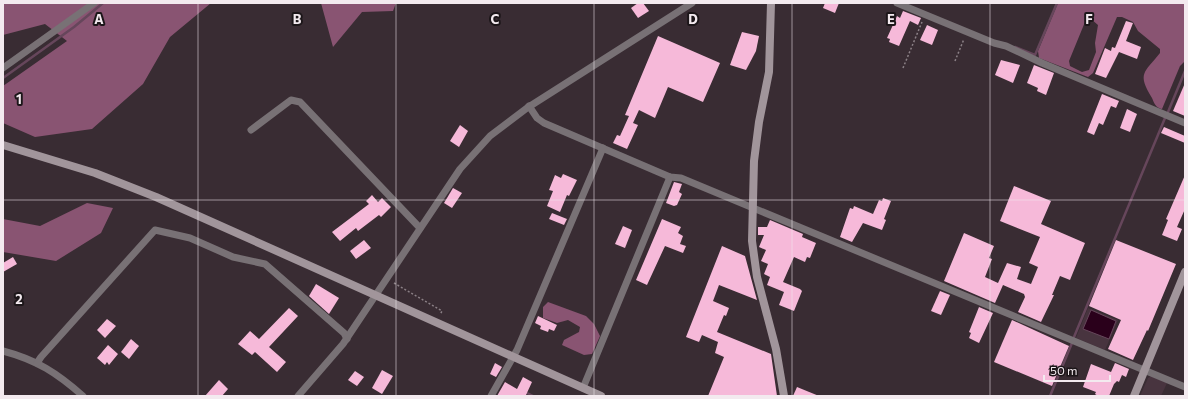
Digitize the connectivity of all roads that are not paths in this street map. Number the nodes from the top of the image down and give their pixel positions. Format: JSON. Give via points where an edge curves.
{"nodes":[{"id":1,"x":94,"y":3,"type":"edge"},
{"id":2,"x":692,"y":3,"type":"edge"},
{"id":3,"x":771,"y":3,"type":"edge"},
{"id":4,"x":897,"y":3,"type":"edge"},
{"id":5,"x":3,"y":68,"type":"edge"},
{"id":6,"x":529,"y":106,"type":"junction"},
{"id":7,"x":1185,"y":123,"type":"edge"},
{"id":8,"x":251,"y":130,"type":"dead end"},
{"id":9,"x":3,"y":145,"type":"edge"},
{"id":10,"x":603,"y":148,"type":"junction"},
{"id":11,"x":670,"y":177,"type":"junction"},
{"id":12,"x":752,"y":208,"type":"junction"},
{"id":13,"x":420,"y":228,"type":"junction"},
{"id":14,"x":1185,"y":272,"type":"edge"},
{"id":15,"x":376,"y":295,"type":"junction"},
{"id":16,"x":347,"y":340,"type":"junction"},
{"id":17,"x":3,"y":351,"type":"edge"},
{"id":18,"x":514,"y":357,"type":"junction"},
{"id":19,"x":37,"y":363,"type":"junction"},
{"id":20,"x":1145,"y":370,"type":"junction"},
{"id":21,"x":1185,"y":387,"type":"edge"},
{"id":22,"x":583,"y":388,"type":"junction"},
{"id":23,"x":83,"y":396,"type":"edge"},
{"id":24,"x":298,"y":396,"type":"edge"},
{"id":25,"x":491,"y":396,"type":"edge"},
{"id":26,"x":601,"y":396,"type":"edge"},
{"id":27,"x":784,"y":396,"type":"edge"},
{"id":28,"x":1134,"y":396,"type":"edge"}],
"edges":[{"from":1,"to":5,"type":"street"},
{"from":2,"to":6,"type":"street"},
{"from":3,"to":12,"type":"street","via":[[769,72],[755,148]]},
{"from":4,"to":7,"type":"street","via":[[1006,46],[1042,64]]},
{"from":6,"to":10,"type":"street","via":[[544,123]]},
{"from":6,"to":13,"type":"street","via":[[496,131],[469,157]]},
{"from":8,"to":13,"type":"street","via":[[291,100],[300,102]]},
{"from":9,"to":15,"type":"street","via":[[95,174],[156,197]]},
{"from":10,"to":11,"type":"street"},
{"from":10,"to":18,"type":"street"},
{"from":11,"to":12,"type":"street","via":[[681,178]]},
{"from":11,"to":22,"type":"street"},
{"from":12,"to":20,"type":"street"},
{"from":12,"to":27,"type":"street","via":[[754,265],[773,332]]},
{"from":13,"to":15,"type":"street"},
{"from":14,"to":20,"type":"street"},
{"from":15,"to":16,"type":"street"},
{"from":15,"to":18,"type":"street"},
{"from":16,"to":19,"type":"street","via":[[344,333],[264,264],[233,257],[190,238],[155,230]]},
{"from":16,"to":24,"type":"street"},
{"from":17,"to":19,"type":"street"},
{"from":18,"to":22,"type":"street"},
{"from":18,"to":25,"type":"street"},
{"from":19,"to":23,"type":"street","via":[[57,374]]},
{"from":20,"to":21,"type":"street"},
{"from":20,"to":28,"type":"street"},
{"from":22,"to":26,"type":"street"}]}
